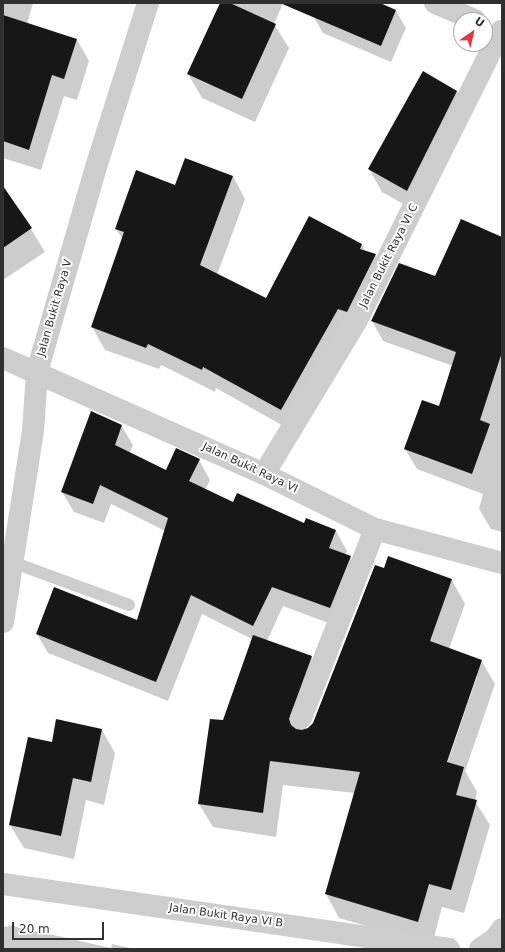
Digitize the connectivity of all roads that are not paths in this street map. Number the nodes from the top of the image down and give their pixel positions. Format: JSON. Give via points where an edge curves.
{"nodes":[{"id":1,"x":148,"y":3,"type":"edge"},
{"id":2,"x":435,"y":3,"type":"edge"},
{"id":3,"x":456,"y":12,"type":"edge"},
{"id":4,"x":496,"y":29,"type":"edge"},
{"id":5,"x":3,"y":358,"type":"edge"},
{"id":6,"x":37,"y":372,"type":"junction"},
{"id":7,"x":264,"y":474,"type":"junction"},
{"id":8,"x":375,"y":529,"type":"junction"},
{"id":9,"x":12,"y":562,"type":"junction"},
{"id":10,"x":502,"y":563,"type":"edge"},
{"id":11,"x":4,"y":600,"type":"edge"},
{"id":12,"x":129,"y":605,"type":"dead end"},
{"id":13,"x":3,"y":622,"type":"edge"},
{"id":14,"x":301,"y":718,"type":"dead end"},
{"id":15,"x":3,"y":884,"type":"edge"},
{"id":16,"x":502,"y":929,"type":"edge"},
{"id":17,"x":449,"y":949,"type":"edge"},
{"id":18,"x":480,"y":949,"type":"edge"}],
"edges":[{"from":1,"to":6,"type":"street","name":"Jalan Bukit Raya V","via":[[96,168]]},
{"from":2,"to":3,"type":"street"},
{"from":4,"to":7,"type":"street","name":"Jalan Bukit Raya VI C","via":[[357,320]]},
{"from":5,"to":6,"type":"street","name":"Jalan Bukit Raya VI"},
{"from":6,"to":7,"type":"street","name":"Jalan Bukit Raya VI"},
{"from":6,"to":9,"type":"street","name":"Jalan Bukit Raya V","via":[[34,431]]},
{"from":7,"to":8,"type":"street","name":"Jalan Bukit Raya VI"},
{"from":8,"to":10,"type":"street","name":"Jalan Bukit Raya VI"},
{"from":8,"to":14,"type":"street"},
{"from":9,"to":11,"type":"street","name":"Jalan Bukit Raya V"},
{"from":9,"to":12,"type":"lane"},
{"from":11,"to":13,"type":"street","name":"Jalan Bukit Raya V"},
{"from":15,"to":17,"type":"street","name":"Jalan Bukit Raya VI B"},
{"from":16,"to":18,"type":"street","via":[[495,939]]}]}
